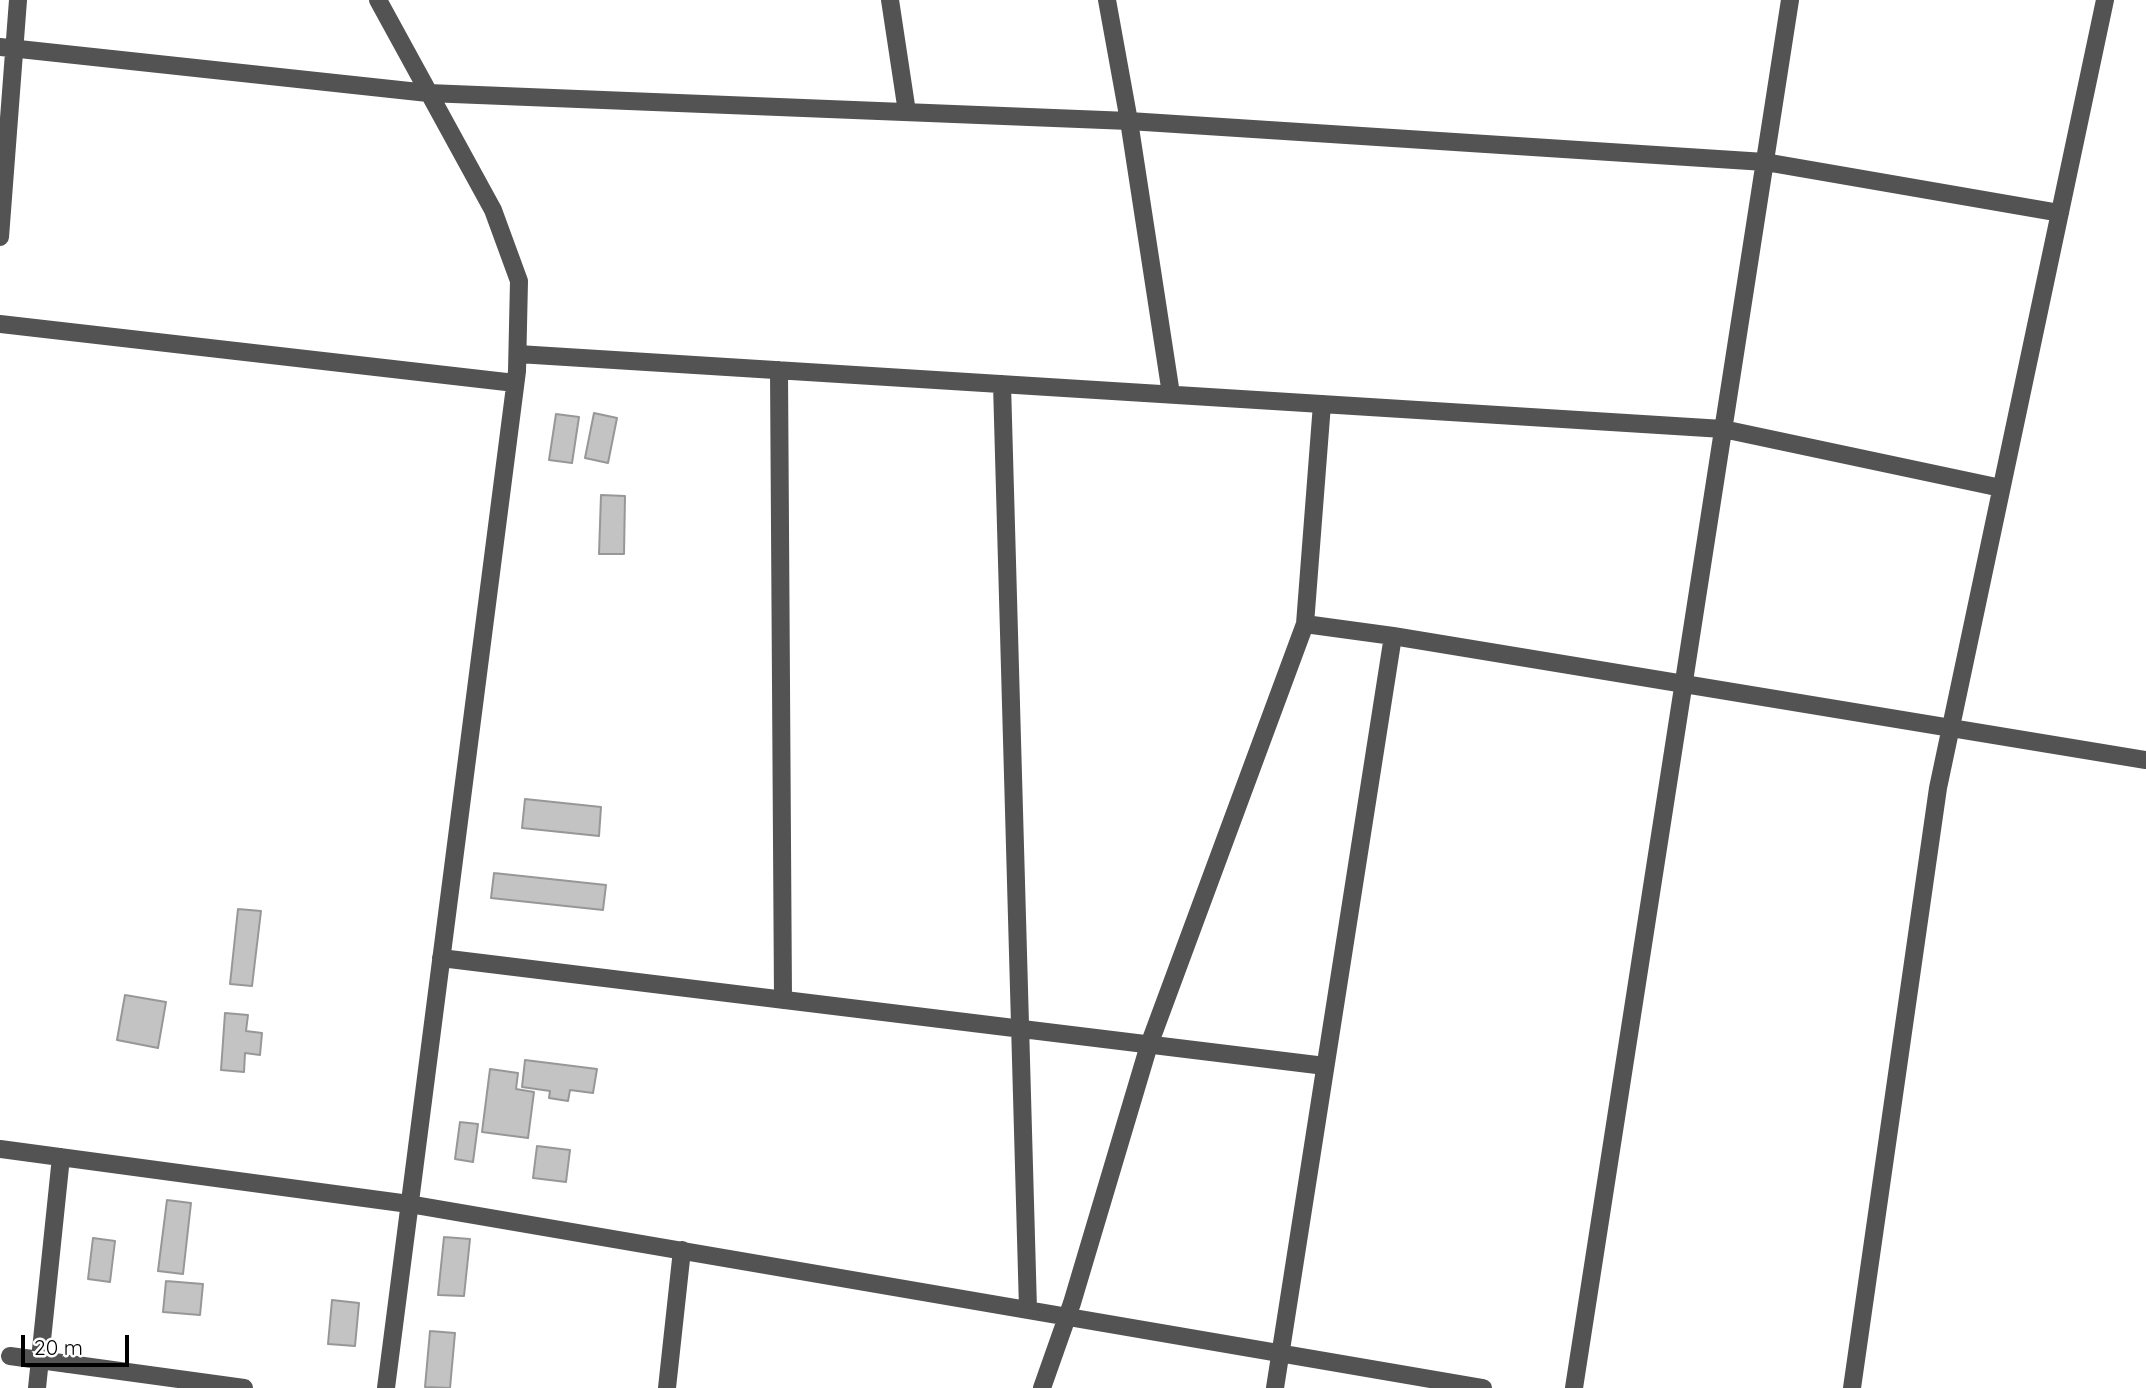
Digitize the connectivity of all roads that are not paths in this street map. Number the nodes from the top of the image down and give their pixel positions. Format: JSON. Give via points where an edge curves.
{"nodes":[{"id":1,"x":18,"y":0,"type":"edge"},
{"id":2,"x":378,"y":0,"type":"edge"},
{"id":3,"x":890,"y":0,"type":"edge"},
{"id":4,"x":1107,"y":0,"type":"edge"},
{"id":5,"x":1790,"y":0,"type":"edge"},
{"id":6,"x":2105,"y":0,"type":"edge"},
{"id":7,"x":7,"y":48,"type":"edge"},
{"id":8,"x":428,"y":93,"type":"junction"},
{"id":9,"x":907,"y":112,"type":"junction"},
{"id":10,"x":1129,"y":121,"type":"junction"},
{"id":11,"x":1765,"y":162,"type":"junction"},
{"id":12,"x":2060,"y":213,"type":"junction"},
{"id":13,"x":0,"y":237,"type":"edge"},
{"id":14,"x":0,"y":324,"type":"edge"},
{"id":15,"x":518,"y":354,"type":"junction"},
{"id":16,"x":779,"y":370,"type":"junction"},
{"id":17,"x":515,"y":383,"type":"junction"},
{"id":18,"x":1002,"y":384,"type":"junction"},
{"id":19,"x":1171,"y":394,"type":"junction"},
{"id":20,"x":1322,"y":404,"type":"junction"},
{"id":21,"x":1723,"y":429,"type":"junction"},
{"id":22,"x":2001,"y":488,"type":"junction"},
{"id":23,"x":1305,"y":624,"type":"junction"},
{"id":24,"x":1393,"y":636,"type":"junction"},
{"id":25,"x":1684,"y":684,"type":"junction"},
{"id":26,"x":1950,"y":728,"type":"junction"},
{"id":27,"x":2146,"y":760,"type":"edge"},
{"id":28,"x":441,"y":958,"type":"junction"},
{"id":29,"x":783,"y":1000,"type":"junction"},
{"id":30,"x":1020,"y":1029,"type":"junction"},
{"id":31,"x":1149,"y":1045,"type":"junction"},
{"id":32,"x":1325,"y":1066,"type":"junction"},
{"id":33,"x":0,"y":1149,"type":"edge"},
{"id":34,"x":61,"y":1157,"type":"junction"},
{"id":35,"x":409,"y":1204,"type":"junction"},
{"id":36,"x":682,"y":1250,"type":"junction"},
{"id":37,"x":1028,"y":1309,"type":"junction"},
{"id":38,"x":1068,"y":1315,"type":"junction"},
{"id":39,"x":1280,"y":1353,"type":"junction"},
{"id":40,"x":5,"y":1355,"type":"edge"},
{"id":41,"x":37,"y":1388,"type":"edge"},
{"id":42,"x":244,"y":1388,"type":"edge"},
{"id":43,"x":386,"y":1388,"type":"edge"},
{"id":44,"x":667,"y":1388,"type":"edge"},
{"id":45,"x":1042,"y":1388,"type":"edge"},
{"id":46,"x":1275,"y":1388,"type":"edge"},
{"id":47,"x":1483,"y":1388,"type":"edge"},
{"id":48,"x":1574,"y":1388,"type":"edge"},
{"id":49,"x":1852,"y":1388,"type":"edge"}],
"edges":[{"from":1,"to":7,"type":"street"},
{"from":2,"to":8,"type":"street"},
{"from":3,"to":9,"type":"street"},
{"from":4,"to":10,"type":"street"},
{"from":5,"to":11,"type":"street"},
{"from":6,"to":12,"type":"street"},
{"from":7,"to":8,"type":"street"},
{"from":7,"to":13,"type":"street"},
{"from":8,"to":9,"type":"street"},
{"from":8,"to":15,"type":"street","via":[[493,210],[520,281]]},
{"from":9,"to":10,"type":"street"},
{"from":10,"to":11,"type":"street"},
{"from":10,"to":19,"type":"street"},
{"from":11,"to":12,"type":"street"},
{"from":11,"to":21,"type":"street"},
{"from":12,"to":22,"type":"street"},
{"from":14,"to":17,"type":"street"},
{"from":15,"to":16,"type":"street"},
{"from":15,"to":17,"type":"street"},
{"from":16,"to":18,"type":"street"},
{"from":16,"to":29,"type":"street"},
{"from":17,"to":28,"type":"street"},
{"from":18,"to":19,"type":"street"},
{"from":18,"to":30,"type":"street"},
{"from":19,"to":20,"type":"street"},
{"from":20,"to":21,"type":"street"},
{"from":20,"to":23,"type":"street"},
{"from":21,"to":22,"type":"street"},
{"from":21,"to":25,"type":"street"},
{"from":22,"to":26,"type":"street"},
{"from":23,"to":24,"type":"street"},
{"from":23,"to":31,"type":"street"},
{"from":24,"to":25,"type":"street"},
{"from":24,"to":32,"type":"street"},
{"from":25,"to":26,"type":"street"},
{"from":25,"to":48,"type":"street"},
{"from":26,"to":27,"type":"street"},
{"from":26,"to":49,"type":"street","via":[[1937,788]]},
{"from":28,"to":29,"type":"street"},
{"from":28,"to":35,"type":"street"},
{"from":29,"to":30,"type":"street"},
{"from":30,"to":31,"type":"street"},
{"from":30,"to":37,"type":"street"},
{"from":31,"to":32,"type":"street"},
{"from":31,"to":38,"type":"street"},
{"from":32,"to":39,"type":"street"},
{"from":33,"to":34,"type":"street"},
{"from":34,"to":35,"type":"street"},
{"from":34,"to":41,"type":"street"},
{"from":35,"to":36,"type":"street"},
{"from":35,"to":43,"type":"street"},
{"from":36,"to":37,"type":"street"},
{"from":36,"to":44,"type":"street"},
{"from":37,"to":38,"type":"street"},
{"from":38,"to":39,"type":"street"},
{"from":38,"to":45,"type":"street"},
{"from":39,"to":46,"type":"street"},
{"from":39,"to":47,"type":"street"},
{"from":40,"to":42,"type":"street","bridge":true}]}
